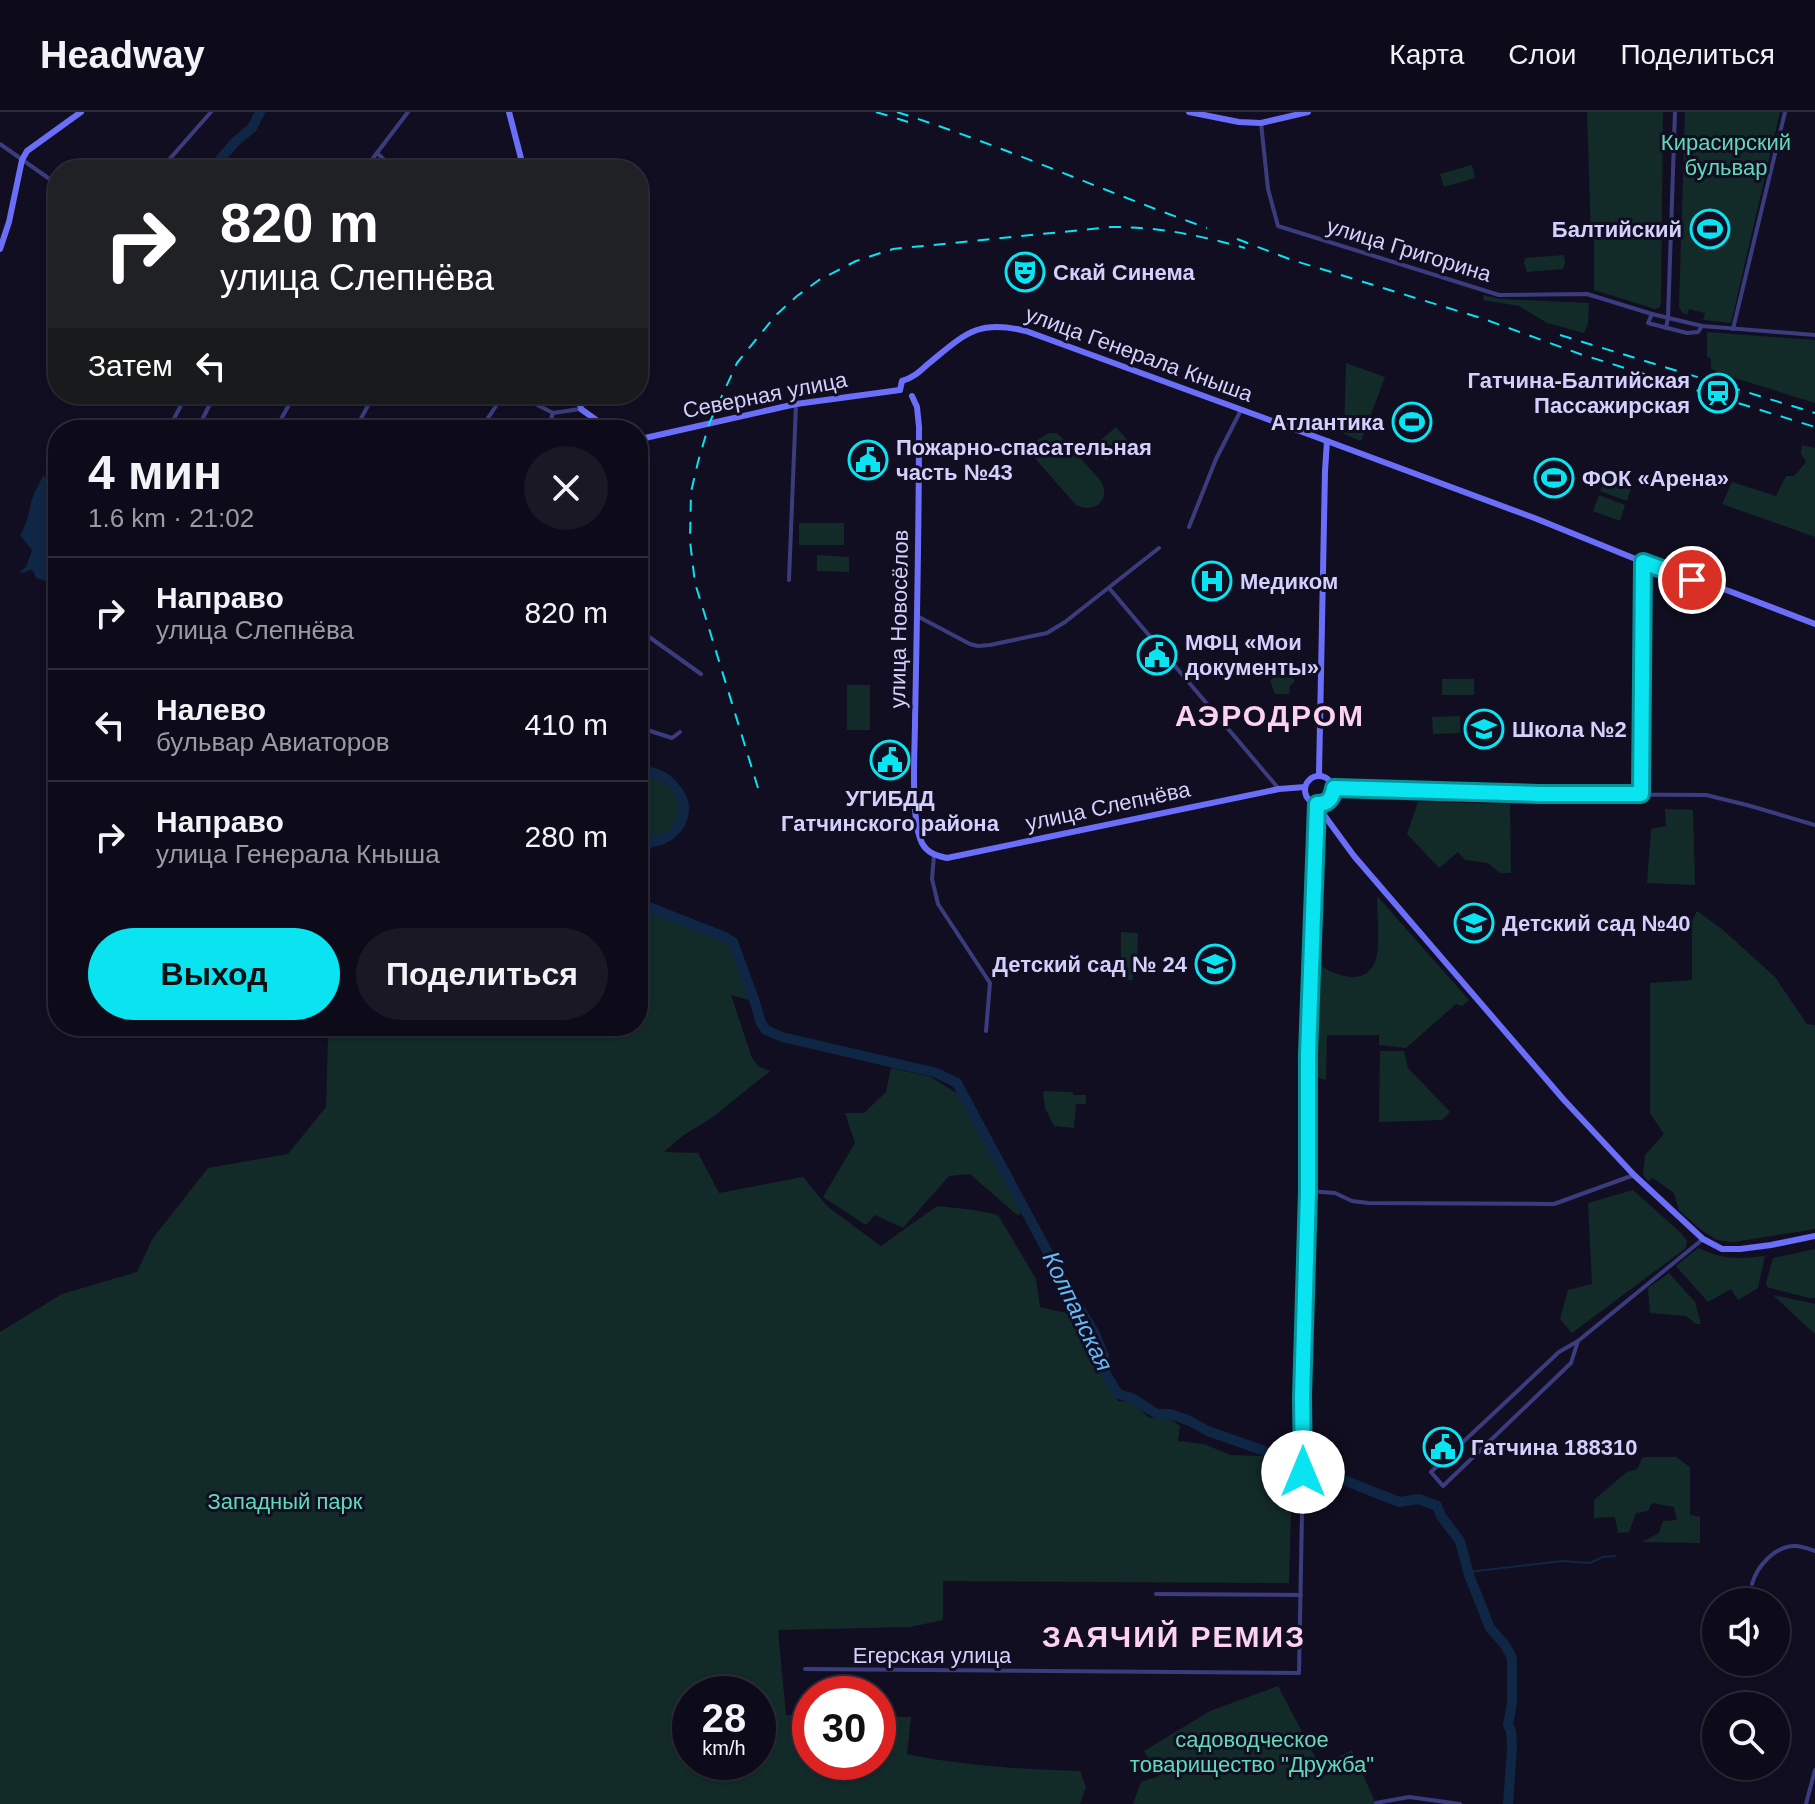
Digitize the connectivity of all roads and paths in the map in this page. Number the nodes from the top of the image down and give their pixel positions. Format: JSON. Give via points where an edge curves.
{"nodes":[{"id":1,"x":81,"y":112,"type":"edge"},
{"id":2,"x":211,"y":112,"type":"edge"},
{"id":3,"x":408,"y":112,"type":"edge"},
{"id":4,"x":509,"y":112,"type":"edge"},
{"id":5,"x":1189,"y":112,"type":"edge"},
{"id":6,"x":1308,"y":112,"type":"edge"},
{"id":7,"x":1675,"y":112,"type":"edge"},
{"id":8,"x":1785,"y":112,"type":"edge"},
{"id":9,"x":1261,"y":123,"type":"junction"},
{"id":10,"x":0,"y":144,"type":"edge"},
{"id":11,"x":377,"y":153,"type":"junction"},
{"id":12,"x":22,"y":160,"type":"junction"},
{"id":13,"x":169,"y":160,"type":"edge"},
{"id":14,"x":372,"y":160,"type":"edge"},
{"id":15,"x":384,"y":160,"type":"edge"},
{"id":16,"x":520,"y":160,"type":"edge"},
{"id":17,"x":48,"y":178,"type":"edge"},
{"id":18,"x":0,"y":249,"type":"edge"},
{"id":19,"x":1652,"y":314,"type":"junction"},
{"id":20,"x":1668,"y":318,"type":"junction"},
{"id":21,"x":1702,"y":326,"type":"junction"},
{"id":22,"x":1666,"y":328,"type":"junction"},
{"id":23,"x":1733,"y":329,"type":"junction"},
{"id":24,"x":1815,"y":335,"type":"edge"},
{"id":25,"x":914,"y":388,"type":"junction"},
{"id":26,"x":900,"y":390,"type":"junction"},
{"id":27,"x":536,"y":404,"type":"edge"},
{"id":28,"x":580,"y":404,"type":"edge"},
{"id":29,"x":796,"y":404,"type":"junction"},
{"id":30,"x":581,"y":409,"type":"junction"},
{"id":31,"x":1241,"y":410,"type":"junction"},
{"id":32,"x":553,"y":413,"type":"junction"},
{"id":33,"x":551,"y":420,"type":"edge"},
{"id":34,"x":596,"y":420,"type":"edge"},
{"id":35,"x":648,"y":437,"type":"edge"},
{"id":36,"x":1327,"y":441,"type":"junction"},
{"id":37,"x":1189,"y":527,"type":"dead end"},
{"id":38,"x":1159,"y":548,"type":"dead end"},
{"id":39,"x":1643,"y":562,"type":"junction"},
{"id":40,"x":789,"y":580,"type":"dead end"},
{"id":41,"x":1109,"y":588,"type":"junction"},
{"id":42,"x":917,"y":616,"type":"junction"},
{"id":43,"x":1815,"y":624,"type":"edge"},
{"id":44,"x":648,"y":636,"type":"edge"},
{"id":45,"x":701,"y":674,"type":"dead end"},
{"id":46,"x":648,"y":730,"type":"edge"},
{"id":47,"x":680,"y":732,"type":"dead end"},
{"id":48,"x":1319,"y":775,"type":"junction"},
{"id":49,"x":1305,"y":787,"type":"junction"},
{"id":50,"x":1334,"y":788,"type":"junction"},
{"id":51,"x":1279,"y":789,"type":"junction"},
{"id":52,"x":1641,"y":794,"type":"junction"},
{"id":53,"x":1319,"y":804,"type":"junction"},
{"id":54,"x":1815,"y":825,"type":"edge"},
{"id":55,"x":1332,"y":826,"type":"junction"},
{"id":56,"x":1315,"y":831,"type":"junction"},
{"id":57,"x":934,"y":855,"type":"junction"},
{"id":58,"x":986,"y":1031,"type":"dead end"},
{"id":59,"x":1634,"y":1175,"type":"junction"},
{"id":60,"x":1308,"y":1191,"type":"junction"},
{"id":61,"x":1815,"y":1236,"type":"edge"},
{"id":62,"x":1703,"y":1239,"type":"junction"},
{"id":63,"x":1578,"y":1341,"type":"junction"},
{"id":64,"x":1815,"y":1551,"type":"edge"},
{"id":65,"x":1752,"y":1584,"type":"dead end"},
{"id":66,"x":1156,"y":1594,"type":"dead end"},
{"id":67,"x":1301,"y":1595,"type":"junction"},
{"id":68,"x":805,"y":1669,"type":"dead end"},
{"id":69,"x":1815,"y":1774,"type":"edge"},
{"id":70,"x":1376,"y":1803,"type":"edge"},
{"id":71,"x":1460,"y":1804,"type":"edge"},
{"id":72,"x":1806,"y":1804,"type":"edge"}],
"edges":[{"from":1,"to":12,"type":"street"},
{"from":2,"to":13,"type":"street"},
{"from":3,"to":11,"type":"street"},
{"from":4,"to":16,"type":"street"},
{"from":5,"to":9,"type":"street"},
{"from":6,"to":9,"type":"street"},
{"from":7,"to":20,"type":"street"},
{"from":8,"to":23,"type":"street"},
{"from":9,"to":19,"type":"street","name":"улица Григорина","via":[[1278,226],[1485,292],[1587,294]]},
{"from":10,"to":12,"type":"street"},
{"from":11,"to":14,"type":"street"},
{"from":11,"to":15,"type":"street"},
{"from":12,"to":17,"type":"street"},
{"from":12,"to":18,"type":"street"},
{"from":19,"to":20,"type":"street","name":"улица Григорина"},
{"from":19,"to":22,"type":"street","via":[[1648,323]]},
{"from":20,"to":21,"type":"street","name":"улица Григорина"},
{"from":20,"to":22,"type":"street"},
{"from":21,"to":22,"type":"street","via":[[1694,334]]},
{"from":21,"to":23,"type":"street","name":"улица Григорина"},
{"from":23,"to":24,"type":"street","name":"улица Григорина"},
{"from":25,"to":26,"type":"street","via":[[906,397]]},
{"from":25,"to":26,"type":"street","name":"улица Генерала Кныша","via":[[902,381]]},
{"from":25,"to":31,"type":"street","name":"улица Генерала Кныша","via":[[928,364],[970,332],[1009,326]]},
{"from":25,"to":42,"type":"street","name":"улица Новосёлов","via":[[919,427]]},
{"from":26,"to":29,"type":"street","name":"Северная улица"},
{"from":27,"to":32,"type":"street"},
{"from":28,"to":30,"type":"street"},
{"from":29,"to":35,"type":"street","name":"Северная улица"},
{"from":29,"to":40,"type":"street"},
{"from":30,"to":32,"type":"street"},
{"from":30,"to":34,"type":"street"},
{"from":31,"to":36,"type":"street","name":"улица Генерала Кныша"},
{"from":31,"to":37,"type":"street"},
{"from":32,"to":33,"type":"street"},
{"from":36,"to":39,"type":"street","name":"улица Генерала Кныша"},
{"from":36,"to":48,"type":"street"},
{"from":38,"to":41,"type":"street"},
{"from":39,"to":43,"type":"street","name":"улица Генерала Кныша"},
{"from":39,"to":52,"type":"street"},
{"from":41,"to":42,"type":"street","via":[[1047,633],[990,645],[970,644]]},
{"from":41,"to":51,"type":"street"},
{"from":42,"to":57,"type":"street","name":"улица Новосёлов","via":[[914,777],[918,830],[922,844]]},
{"from":44,"to":45,"type":"street"},
{"from":46,"to":47,"type":"street","via":[[672,738]]},
{"from":48,"to":49,"type":"street"},
{"from":48,"to":50,"type":"street"},
{"from":49,"to":51,"type":"street","name":"улица Слепнёва"},
{"from":49,"to":53,"type":"street","via":[[1310,801]]},
{"from":50,"to":52,"type":"street"},
{"from":50,"to":53,"type":"street","via":[[1333,796]]},
{"from":51,"to":57,"type":"street","name":"улица Слепнёва","via":[[947,858]]},
{"from":52,"to":54,"type":"street","via":[[1706,795]]},
{"from":53,"to":55,"type":"street"},
{"from":53,"to":56,"type":"street"},
{"from":55,"to":56,"type":"street","via":[[1324,823]]},
{"from":55,"to":59,"type":"street","via":[[1540,1073]]},
{"from":56,"to":60,"type":"street"},
{"from":57,"to":58,"type":"street","via":[[938,904],[990,983]]},
{"from":59,"to":60,"type":"street","via":[[1554,1204],[1359,1202]]},
{"from":59,"to":62,"type":"street"},
{"from":60,"to":67,"type":"street"},
{"from":61,"to":62,"type":"street","via":[[1740,1249],[1722,1249]]},
{"from":62,"to":63,"type":"street"},
{"from":63,"to":63,"type":"street","via":[[1571,1363],[1443,1486],[1431,1472],[1559,1352]]},
{"from":64,"to":65,"type":"street","via":[[1791,1546],[1775,1553],[1758,1568]]},
{"from":66,"to":67,"type":"street"},
{"from":67,"to":68,"type":"street","name":"Егерская улица","via":[[1299,1673]]},
{"from":69,"to":72,"type":"street"},
{"from":70,"to":71,"type":"street","via":[[1409,1797]]}]}
